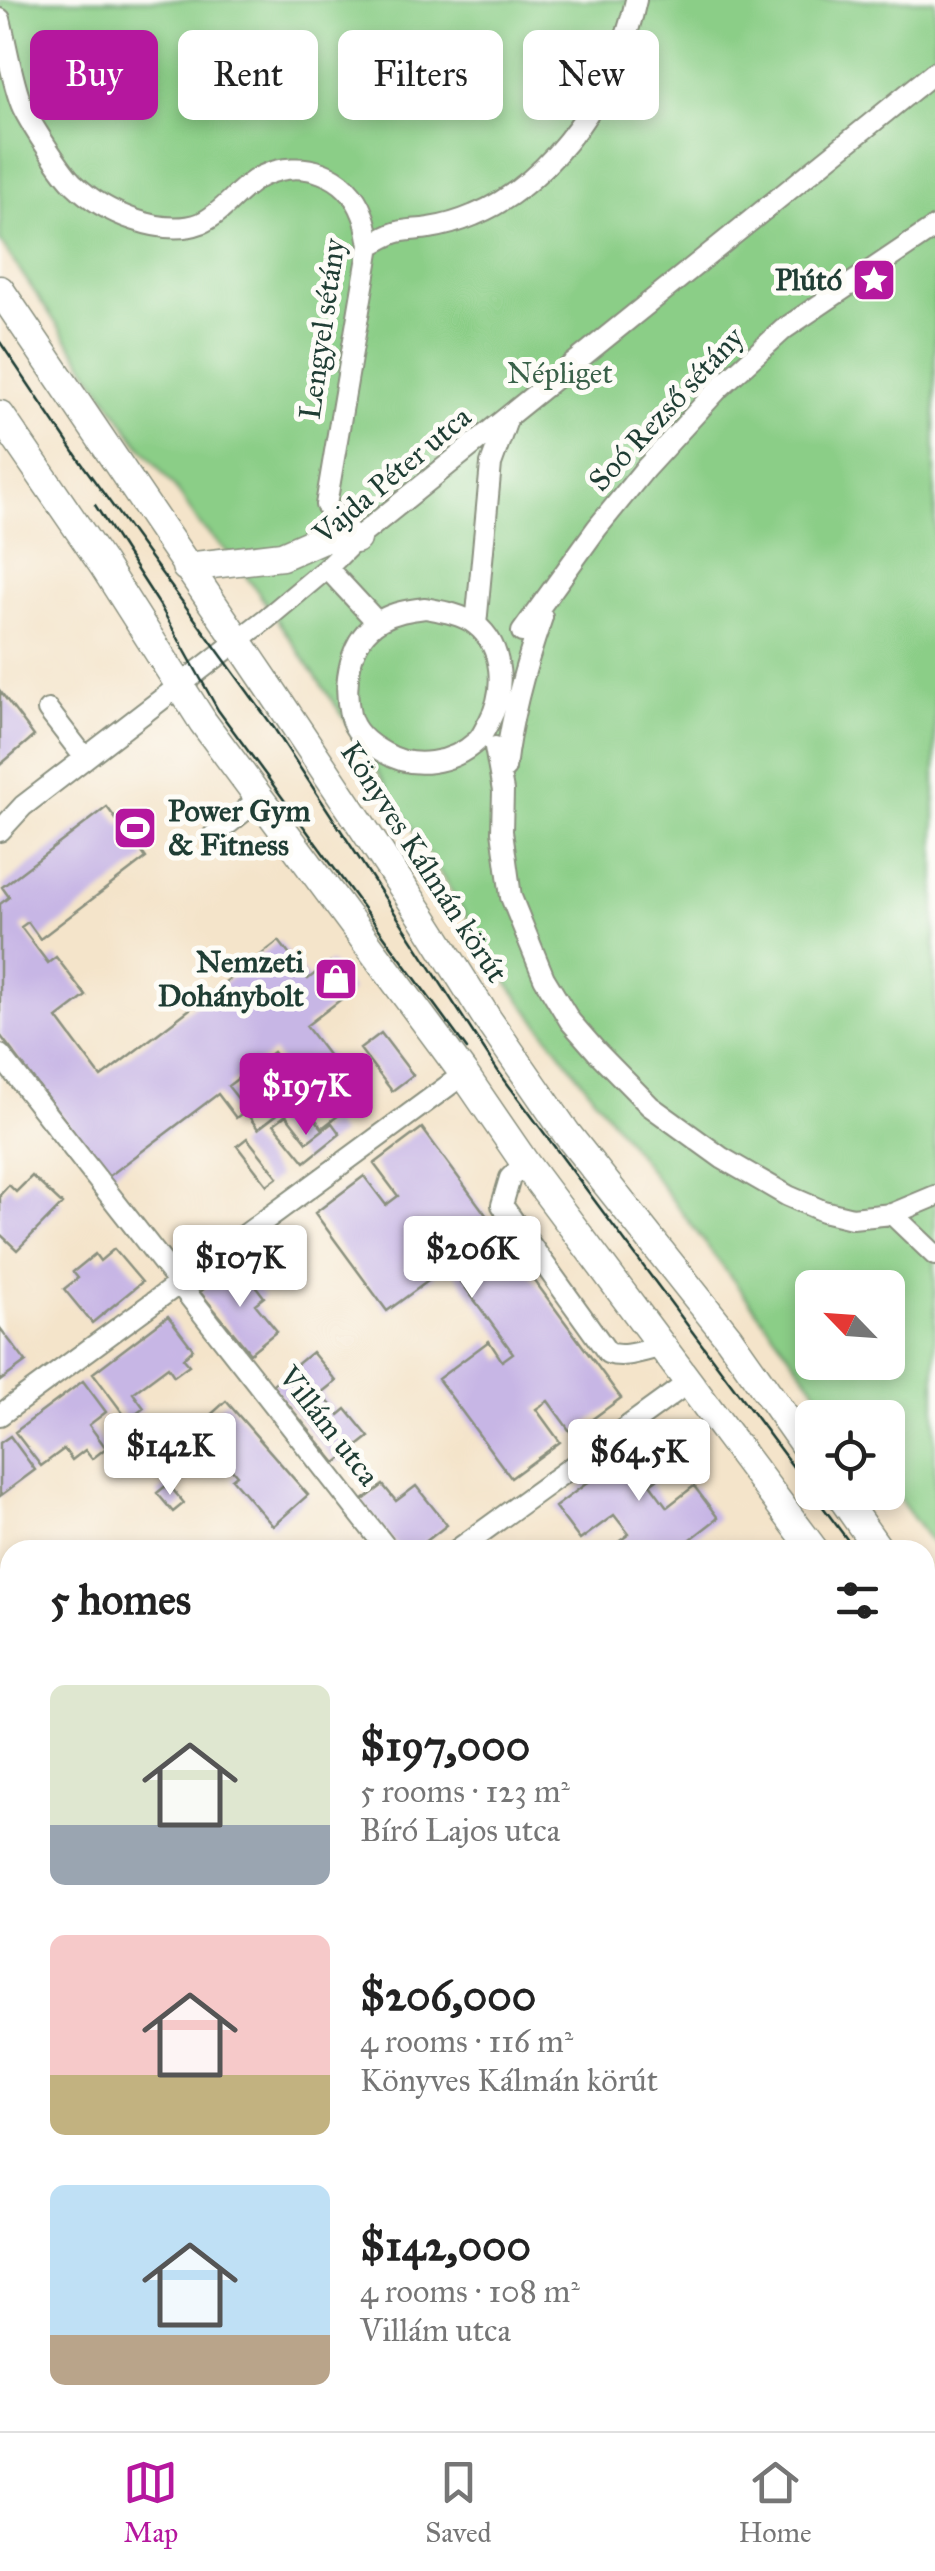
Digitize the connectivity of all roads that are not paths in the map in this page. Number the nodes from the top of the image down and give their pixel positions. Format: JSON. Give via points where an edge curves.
{"nodes":[{"id":1,"x":636,"y":0,"type":"edge"},
{"id":2,"x":0,"y":19,"type":"edge"},
{"id":3,"x":935,"y":72,"type":"edge"},
{"id":4,"x":935,"y":227,"type":"edge"},
{"id":5,"x":370,"y":245,"type":"junction"},
{"id":6,"x":0,"y":290,"type":"edge"},
{"id":7,"x":0,"y":415,"type":"edge"},
{"id":8,"x":508,"y":418,"type":"junction"},
{"id":9,"x":356,"y":539,"type":"junction"},
{"id":10,"x":186,"y":566,"type":"junction"},
{"id":11,"x":327,"y":568,"type":"junction"},
{"id":12,"x":549,"y":596,"type":"junction"},
{"id":13,"x":377,"y":622,"type":"junction"},
{"id":14,"x":476,"y":625,"type":"junction"},
{"id":15,"x":522,"y":632,"type":"dead end"},
{"id":16,"x":237,"y":640,"type":"junction"},
{"id":17,"x":178,"y":684,"type":"junction"},
{"id":18,"x":48,"y":710,"type":"dead end"},
{"id":19,"x":494,"y":746,"type":"dead end"},
{"id":20,"x":85,"y":758,"type":"junction"},
{"id":21,"x":503,"y":791,"type":"junction"},
{"id":22,"x":259,"y":799,"type":"junction"},
{"id":23,"x":23,"y":806,"type":"junction"},
{"id":24,"x":0,"y":816,"type":"edge"},
{"id":25,"x":0,"y":831,"type":"edge"},
{"id":26,"x":213,"y":836,"type":"dead end"},
{"id":27,"x":0,"y":1055,"type":"edge"},
{"id":28,"x":464,"y":1074,"type":"junction"},
{"id":29,"x":525,"y":1163,"type":"junction"},
{"id":30,"x":935,"y":1196,"type":"edge"},
{"id":31,"x":892,"y":1214,"type":"junction"},
{"id":32,"x":935,"y":1256,"type":"edge"},
{"id":33,"x":179,"y":1283,"type":"junction"},
{"id":34,"x":661,"y":1347,"type":"junction"},
{"id":35,"x":690,"y":1382,"type":"junction"},
{"id":36,"x":0,"y":1415,"type":"edge"},
{"id":37,"x":795,"y":1432,"type":"edge"},
{"id":38,"x":851,"y":1510,"type":"edge"},
{"id":39,"x":380,"y":1540,"type":"edge"},
{"id":40,"x":471,"y":1540,"type":"edge"},
{"id":41,"x":807,"y":1540,"type":"edge"},
{"id":42,"x":872,"y":1540,"type":"edge"}],
"edges":[{"from":1,"to":5,"type":"street","via":[[614,69],[568,141],[527,184],[476,215],[396,232]]},
{"from":2,"to":5,"type":"street","name":"Lengyel sétány","via":[[22,105],[73,184],[105,206],[145,225],[183,227],[203,222],[262,176],[305,168],[349,190]]},
{"from":3,"to":8,"type":"street","name":"Vajda Péter utca"},
{"from":4,"to":12,"type":"street","name":"Soó Rezső sétány","via":[[784,329],[720,386],[621,498]]},
{"from":5,"to":9,"type":"street","name":"Lengyel sétány","via":[[326,505]]},
{"from":6,"to":10,"type":"main road","name":"Könyves Kálmán körút"},
{"from":7,"to":17,"type":"main road"},
{"from":8,"to":9,"type":"street","name":"Vajda Péter utca"},
{"from":8,"to":14,"type":"street","via":[[490,464]]},
{"from":9,"to":10,"type":"main road","via":[[323,538],[282,556]]},
{"from":9,"to":11,"type":"street","name":"Vajda Péter utca"},
{"from":10,"to":16,"type":"main road","name":"Könyves Kálmán körút"},
{"from":11,"to":13,"type":"street"},
{"from":11,"to":16,"type":"street","name":"Vajda Péter utca"},
{"from":12,"to":15,"type":"street","name":"Soó Rezső sétány"},
{"from":12,"to":21,"type":"street","via":[[509,730]]},
{"from":13,"to":14,"type":"street","via":[[424,608]]},
{"from":13,"to":14,"type":"street","via":[[350,663],[351,721],[368,744],[397,760],[430,763],[479,740],[494,713],[501,687],[495,650]]},
{"from":16,"to":17,"type":"street","name":"Vajda Péter utca"},
{"from":16,"to":37,"type":"main road","name":"Könyves Kálmán körút","via":[[567,1134]]},
{"from":17,"to":20,"type":"street","name":"Vajda Péter utca"},
{"from":17,"to":22,"type":"main road"},
{"from":18,"to":20,"type":"street"},
{"from":19,"to":21,"type":"street"},
{"from":20,"to":23,"type":"street","name":"Vajda Péter utca"},
{"from":21,"to":31,"type":"street","via":[[511,898],[544,978],[597,1052],[650,1106],[788,1196],[852,1218]]},
{"from":22,"to":26,"type":"street"},
{"from":22,"to":28,"type":"main road"},
{"from":23,"to":24,"type":"street","name":"Vajda Péter utca"},
{"from":23,"to":25,"type":"street","name":"Vajda Péter utca"},
{"from":27,"to":33,"type":"street","name":"Villám utca"},
{"from":28,"to":29,"type":"main road"},
{"from":28,"to":33,"type":"street"},
{"from":29,"to":34,"type":"main road"},
{"from":29,"to":34,"type":"street","via":[[510,1178],[502,1205],[608,1353],[620,1357]]},
{"from":30,"to":31,"type":"street"},
{"from":31,"to":32,"type":"street"},
{"from":33,"to":36,"type":"street"},
{"from":33,"to":39,"type":"street","name":"Villám utca"},
{"from":34,"to":35,"type":"main road"},
{"from":35,"to":40,"type":"street"},
{"from":35,"to":41,"type":"main road"},
{"from":38,"to":42,"type":"main road"}]}
